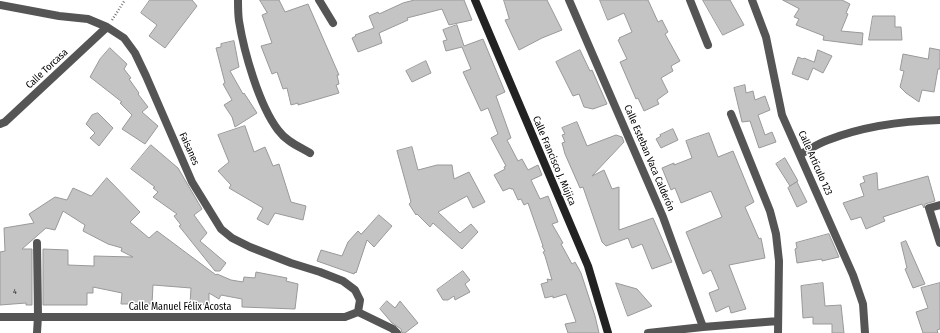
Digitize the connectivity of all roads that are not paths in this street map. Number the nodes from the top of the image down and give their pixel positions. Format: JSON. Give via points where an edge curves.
{"nodes":[{"id":1,"x":238,"y":0,"type":"edge"},
{"id":2,"x":319,"y":0,"type":"edge"},
{"id":3,"x":475,"y":0,"type":"edge"},
{"id":4,"x":569,"y":0,"type":"edge"},
{"id":5,"x":690,"y":0,"type":"edge"},
{"id":6,"x":752,"y":0,"type":"edge"},
{"id":7,"x":0,"y":5,"type":"edge"},
{"id":8,"x":333,"y":23,"type":"dead end"},
{"id":9,"x":107,"y":27,"type":"junction"},
{"id":10,"x":708,"y":45,"type":"dead end"},
{"id":11,"x":731,"y":114,"type":"dead end"},
{"id":12,"x":940,"y":120,"type":"edge"},
{"id":13,"x":0,"y":124,"type":"edge"},
{"id":14,"x":310,"y":153,"type":"dead end"},
{"id":15,"x":801,"y":154,"type":"junction"},
{"id":16,"x":940,"y":205,"type":"edge"},
{"id":17,"x":37,"y":243,"type":"dead end"},
{"id":18,"x":940,"y":243,"type":"edge"},
{"id":19,"x":358,"y":312,"type":"junction"},
{"id":20,"x":38,"y":316,"type":"junction"},
{"id":21,"x":0,"y":317,"type":"edge"},
{"id":22,"x":778,"y":321,"type":"junction"},
{"id":23,"x":703,"y":327,"type":"junction"},
{"id":24,"x":37,"y":333,"type":"edge"},
{"id":25,"x":397,"y":333,"type":"edge"},
{"id":26,"x":608,"y":333,"type":"edge"},
{"id":27,"x":648,"y":333,"type":"edge"},
{"id":28,"x":778,"y":333,"type":"edge"},
{"id":29,"x":865,"y":333,"type":"edge"}],
"edges":[{"from":1,"to":14,"type":"street","via":[[238,20],[244,46],[263,103],[278,129],[290,142]]},
{"from":2,"to":8,"type":"street"},
{"from":3,"to":26,"type":"street","name":"Calle Francisco J. Mújica","via":[[588,266]]},
{"from":4,"to":23,"type":"street","name":"Calle Esteban Vaca Calderón","via":[[663,216]]},
{"from":5,"to":10,"type":"street"},
{"from":6,"to":15,"type":"street","name":"Calle Artículo 123","via":[[766,37],[782,114]]},
{"from":7,"to":9,"type":"street","name":"Faisanes","via":[[88,19]]},
{"from":9,"to":13,"type":"street","name":"Calle Torcasa"},
{"from":9,"to":19,"type":"street","name":"Faisanes","via":[[124,38],[135,53],[192,182],[221,229],[250,247],[342,281],[355,290],[360,300]]},
{"from":11,"to":22,"type":"street","via":[[770,211],[776,234]]},
{"from":12,"to":15,"type":"street","via":[[867,128],[827,140]]},
{"from":15,"to":29,"type":"street","name":"Calle Artículo 123","via":[[853,275],[863,304]]},
{"from":16,"to":18,"type":"street","via":[[929,208]]},
{"from":17,"to":20,"type":"street"},
{"from":19,"to":20,"type":"street","name":"Calle Manuel Félix Acosta","via":[[345,317]]},
{"from":19,"to":25,"type":"street"},
{"from":20,"to":21,"type":"street","name":"Calle Manuel Félix Acosta"},
{"from":20,"to":24,"type":"street"},
{"from":22,"to":23,"type":"street"},
{"from":22,"to":28,"type":"street"},
{"from":23,"to":27,"type":"street"}]}
